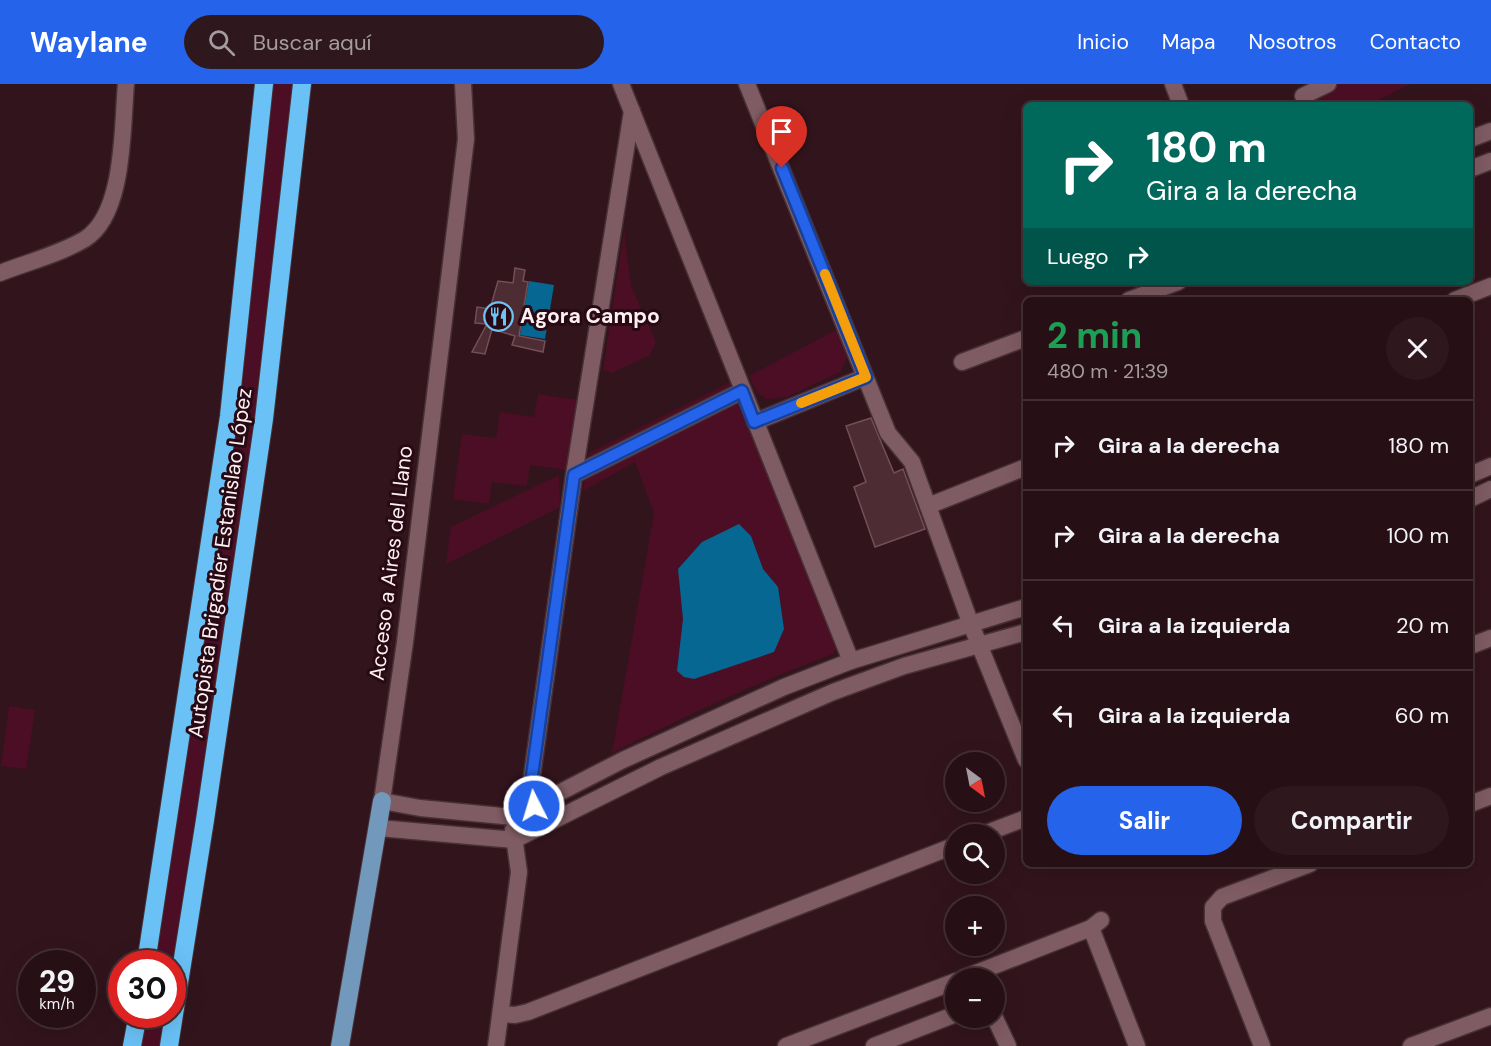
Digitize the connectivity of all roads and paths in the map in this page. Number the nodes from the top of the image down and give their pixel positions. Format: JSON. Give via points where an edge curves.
{"nodes":[{"id":1,"x":126,"y":84,"type":"edge"},
{"id":2,"x":264,"y":84,"type":"edge"},
{"id":3,"x":302,"y":84,"type":"edge"},
{"id":4,"x":464,"y":84,"type":"edge"},
{"id":5,"x":621,"y":84,"type":"edge"},
{"id":6,"x":747,"y":84,"type":"edge"},
{"id":7,"x":1173,"y":84,"type":"edge"},
{"id":8,"x":1328,"y":84,"type":"edge"},
{"id":9,"x":1302,"y":95,"type":"edge"},
{"id":10,"x":1180,"y":102,"type":"edge"},
{"id":11,"x":632,"y":111,"type":"junction"},
{"id":12,"x":1491,"y":131,"type":"edge"},
{"id":13,"x":1473,"y":138,"type":"edge"},
{"id":14,"x":1491,"y":161,"type":"edge"},
{"id":15,"x":1473,"y":168,"type":"edge"},
{"id":16,"x":0,"y":273,"type":"edge"},
{"id":17,"x":1170,"y":285,"type":"edge"},
{"id":18,"x":1491,"y":286,"type":"edge"},
{"id":19,"x":1137,"y":297,"type":"edge"},
{"id":20,"x":1463,"y":297,"type":"edge"},
{"id":21,"x":1023,"y":339,"type":"edge"},
{"id":22,"x":962,"y":362,"type":"dead end"},
{"id":23,"x":866,"y":377,"type":"junction"},
{"id":24,"x":742,"y":391,"type":"junction"},
{"id":25,"x":754,"y":422,"type":"junction"},
{"id":26,"x":1491,"y":466,"type":"edge"},
{"id":27,"x":1023,"y":468,"type":"edge"},
{"id":28,"x":1473,"y":474,"type":"edge"},
{"id":29,"x":574,"y":475,"type":"junction"},
{"id":30,"x":1491,"y":489,"type":"edge"},
{"id":31,"x":1473,"y":498,"type":"edge"},
{"id":32,"x":928,"y":506,"type":"junction"},
{"id":33,"x":1023,"y":608,"type":"edge"},
{"id":34,"x":970,"y":622,"type":"junction"},
{"id":35,"x":1023,"y":633,"type":"edge"},
{"id":36,"x":1491,"y":638,"type":"edge"},
{"id":37,"x":981,"y":644,"type":"junction"},
{"id":38,"x":1473,"y":645,"type":"edge"},
{"id":39,"x":851,"y":661,"type":"junction"},
{"id":40,"x":1023,"y":752,"type":"edge"},
{"id":41,"x":1491,"y":796,"type":"edge"},
{"id":42,"x":382,"y":801,"type":"junction"},
{"id":43,"x":1473,"y":803,"type":"edge"},
{"id":44,"x":534,"y":806,"type":"junction"},
{"id":45,"x":512,"y":817,"type":"junction"},
{"id":46,"x":1023,"y":819,"type":"edge"},
{"id":47,"x":1005,"y":826,"type":"edge"},
{"id":48,"x":379,"y":828,"type":"junction"},
{"id":49,"x":514,"y":840,"type":"junction"},
{"id":50,"x":945,"y":849,"type":"edge"},
{"id":51,"x":1302,"y":867,"type":"edge"},
{"id":52,"x":148,"y":950,"type":"edge"},
{"id":53,"x":988,"y":968,"type":"edge"},
{"id":54,"x":945,"y":985,"type":"edge"},
{"id":55,"x":501,"y":1014,"type":"junction"},
{"id":56,"x":1491,"y":1016,"type":"edge"},
{"id":57,"x":945,"y":1018,"type":"edge"},
{"id":58,"x":135,"y":1028,"type":"edge"},
{"id":59,"x":1000,"y":1028,"type":"edge"},
{"id":60,"x":1449,"y":1039,"type":"edge"},
{"id":61,"x":132,"y":1046,"type":"edge"},
{"id":62,"x":169,"y":1046,"type":"edge"},
{"id":63,"x":340,"y":1046,"type":"edge"},
{"id":64,"x":496,"y":1046,"type":"edge"},
{"id":65,"x":786,"y":1046,"type":"edge"},
{"id":66,"x":874,"y":1046,"type":"edge"},
{"id":67,"x":1008,"y":1046,"type":"edge"},
{"id":68,"x":1137,"y":1046,"type":"edge"},
{"id":69,"x":1262,"y":1046,"type":"edge"},
{"id":70,"x":1411,"y":1046,"type":"edge"}],
"edges":[{"from":1,"to":16,"type":"street","via":[[117,184],[104,220],[86,238]]},
{"from":2,"to":52,"type":"highway","name":"Autopista Brigadier Estanislao López","via":[[229,416]]},
{"from":3,"to":62,"type":"highway","name":"Autopista Brigadier Estanislao López","via":[[264,419]]},
{"from":4,"to":42,"type":"street","name":"Acceso a Aires del Llano","via":[[466,139]]},
{"from":5,"to":11,"type":"street"},
{"from":6,"to":23,"type":"street"},
{"from":7,"to":10,"type":"street"},
{"from":8,"to":9,"type":"street"},
{"from":11,"to":24,"type":"street"},
{"from":11,"to":29,"type":"street"},
{"from":12,"to":13,"type":"street"},
{"from":14,"to":15,"type":"street"},
{"from":17,"to":19,"type":"street"},
{"from":18,"to":20,"type":"street"},
{"from":21,"to":22,"type":"street"},
{"from":23,"to":25,"type":"street"},
{"from":23,"to":32,"type":"street","via":[[888,433],[912,462]]},
{"from":24,"to":25,"type":"street"},
{"from":24,"to":29,"type":"street"},
{"from":25,"to":39,"type":"street"},
{"from":26,"to":28,"type":"street"},
{"from":27,"to":32,"type":"street"},
{"from":29,"to":44,"type":"street","via":[[530,790]]},
{"from":30,"to":31,"type":"street"},
{"from":32,"to":34,"type":"street"},
{"from":33,"to":34,"type":"street"},
{"from":34,"to":37,"type":"street"},
{"from":34,"to":39,"type":"street"},
{"from":35,"to":37,"type":"street"},
{"from":36,"to":38,"type":"street"},
{"from":37,"to":40,"type":"street"},
{"from":37,"to":49,"type":"street","via":[[894,670],[759,722]]},
{"from":39,"to":44,"type":"street","via":[[701,723]]},
{"from":41,"to":43,"type":"street"},
{"from":42,"to":45,"type":"street"},
{"from":42,"to":48,"type":"main road","name":"Acceso a Aires del Llano"},
{"from":44,"to":45,"type":"street"},
{"from":45,"to":49,"type":"street"},
{"from":46,"to":47,"type":"street"},
{"from":48,"to":49,"type":"street"},
{"from":48,"to":63,"type":"main road","name":"Acceso a Aires del Llano"},
{"from":49,"to":55,"type":"street","via":[[519,872]]},
{"from":50,"to":55,"type":"street","via":[[528,1012]]},
{"from":51,"to":69,"type":"street","via":[[1222,897],[1214,907],[1213,921]]},
{"from":53,"to":68,"type":"street","via":[[1096,925]]},
{"from":54,"to":65,"type":"street"},
{"from":55,"to":64,"type":"street"},
{"from":56,"to":60,"type":"street"},
{"from":57,"to":66,"type":"street"},
{"from":58,"to":61,"type":"highway"},
{"from":59,"to":67,"type":"street"},
{"from":60,"to":70,"type":"street"}]}
